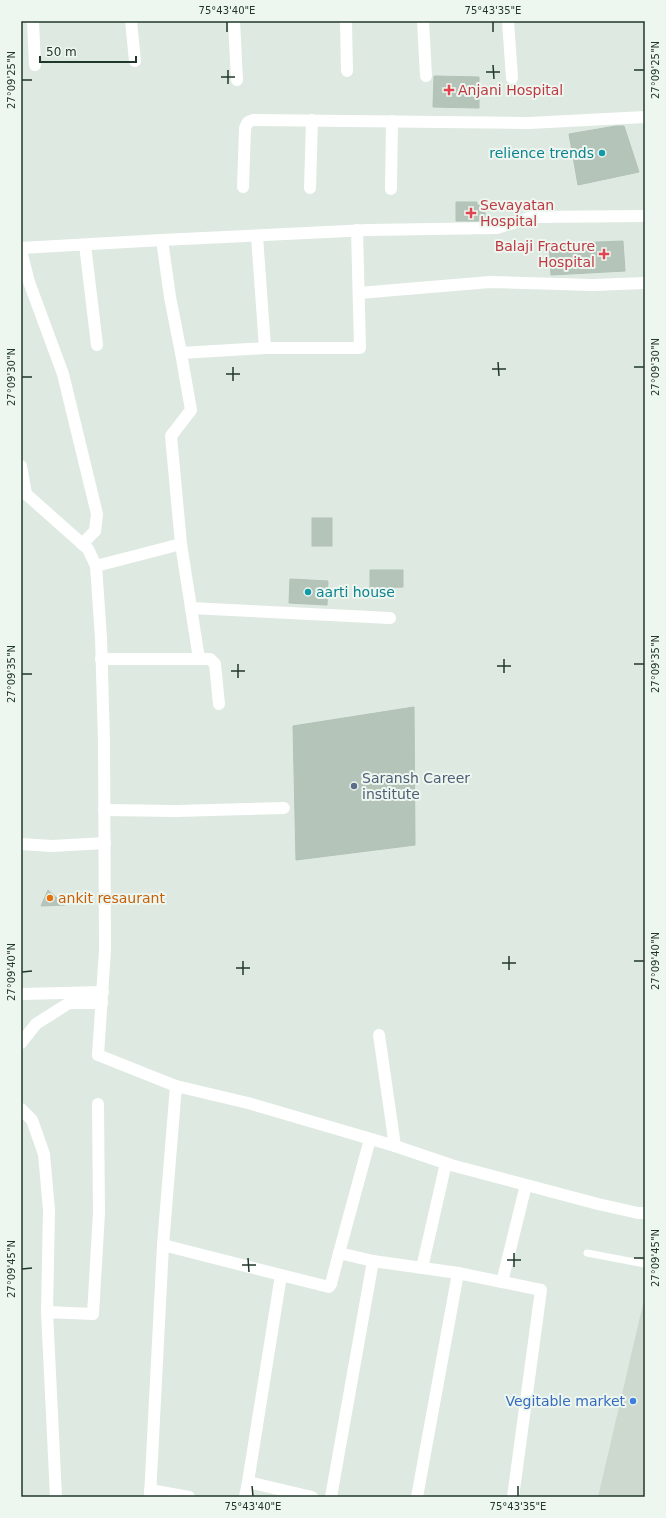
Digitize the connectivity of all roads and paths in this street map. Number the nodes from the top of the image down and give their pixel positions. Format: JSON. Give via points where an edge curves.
{"nodes":[{"id":1,"x":33,"y":21,"type":"edge"},
{"id":2,"x":131,"y":21,"type":"edge"},
{"id":3,"x":234,"y":21,"type":"edge"},
{"id":4,"x":346,"y":21,"type":"edge"},
{"id":5,"x":423,"y":21,"type":"edge"},
{"id":6,"x":508,"y":21,"type":"edge"},
{"id":7,"x":135,"y":61,"type":"dead end"},
{"id":8,"x":35,"y":65,"type":"dead end"},
{"id":9,"x":347,"y":71,"type":"dead end"},
{"id":10,"x":426,"y":76,"type":"dead end"},
{"id":11,"x":512,"y":78,"type":"dead end"},
{"id":12,"x":237,"y":80,"type":"dead end"},
{"id":13,"x":645,"y":117,"type":"edge"},
{"id":14,"x":312,"y":120,"type":"junction"},
{"id":15,"x":392,"y":121,"type":"junction"},
{"id":16,"x":244,"y":187,"type":"dead end"},
{"id":17,"x":310,"y":188,"type":"dead end"},
{"id":18,"x":391,"y":189,"type":"dead end"},
{"id":19,"x":645,"y":216,"type":"edge"},
{"id":20,"x":357,"y":230,"type":"junction"},
{"id":21,"x":257,"y":236,"type":"junction"},
{"id":22,"x":162,"y":240,"type":"junction"},
{"id":23,"x":86,"y":244,"type":"junction"},
{"id":24,"x":21,"y":249,"type":"edge"},
{"id":25,"x":645,"y":283,"type":"edge"},
{"id":26,"x":359,"y":293,"type":"junction"},
{"id":27,"x":97,"y":345,"type":"dead end"},
{"id":28,"x":265,"y":348,"type":"junction"},
{"id":29,"x":181,"y":353,"type":"junction"},
{"id":30,"x":21,"y":466,"type":"edge"},
{"id":31,"x":24,"y":493,"type":"edge"},
{"id":32,"x":82,"y":544,"type":"junction"},
{"id":33,"x":181,"y":544,"type":"junction"},
{"id":34,"x":96,"y":566,"type":"junction"},
{"id":35,"x":191,"y":608,"type":"junction"},
{"id":36,"x":390,"y":618,"type":"dead end"},
{"id":37,"x":101,"y":659,"type":"junction"},
{"id":38,"x":199,"y":659,"type":"junction"},
{"id":39,"x":219,"y":704,"type":"dead end"},
{"id":40,"x":284,"y":808,"type":"dead end"},
{"id":41,"x":104,"y":810,"type":"junction"},
{"id":42,"x":105,"y":843,"type":"junction"},
{"id":43,"x":21,"y":844,"type":"edge"},
{"id":44,"x":21,"y":994,"type":"edge"},
{"id":45,"x":102,"y":997,"type":"junction"},
{"id":46,"x":379,"y":1035,"type":"dead end"},
{"id":47,"x":21,"y":1043,"type":"edge"},
{"id":48,"x":176,"y":1086,"type":"junction"},
{"id":49,"x":98,"y":1104,"type":"dead end"},
{"id":50,"x":21,"y":1109,"type":"edge"},
{"id":51,"x":370,"y":1139,"type":"junction"},
{"id":52,"x":395,"y":1146,"type":"junction"},
{"id":53,"x":446,"y":1163,"type":"junction"},
{"id":54,"x":526,"y":1185,"type":"junction"},
{"id":55,"x":645,"y":1213,"type":"edge"},
{"id":56,"x":163,"y":1244,"type":"junction"},
{"id":57,"x":339,"y":1253,"type":"junction"},
{"id":58,"x":587,"y":1253,"type":"dead end"},
{"id":59,"x":373,"y":1260,"type":"junction"},
{"id":60,"x":645,"y":1264,"type":"edge"},
{"id":61,"x":422,"y":1268,"type":"junction"},
{"id":62,"x":458,"y":1273,"type":"junction"},
{"id":63,"x":281,"y":1274,"type":"junction"},
{"id":64,"x":502,"y":1282,"type":"junction"},
{"id":65,"x":47,"y":1312,"type":"junction"},
{"id":66,"x":248,"y":1482,"type":"junction"},
{"id":67,"x":150,"y":1493,"type":"edge"},
{"id":68,"x":56,"y":1497,"type":"edge"},
{"id":69,"x":189,"y":1497,"type":"edge"},
{"id":70,"x":245,"y":1497,"type":"edge"},
{"id":71,"x":312,"y":1497,"type":"edge"},
{"id":72,"x":331,"y":1497,"type":"edge"},
{"id":73,"x":417,"y":1497,"type":"edge"},
{"id":74,"x":513,"y":1497,"type":"edge"}],
"edges":[{"from":1,"to":8,"type":"street"},
{"from":2,"to":7,"type":"street"},
{"from":3,"to":12,"type":"street"},
{"from":4,"to":9,"type":"street"},
{"from":5,"to":10,"type":"street"},
{"from":6,"to":11,"type":"street"},
{"from":13,"to":15,"type":"street","via":[[529,123]]},
{"from":14,"to":15,"type":"street"},
{"from":14,"to":16,"type":"street","via":[[248,122],[245,128]]},
{"from":14,"to":17,"type":"street"},
{"from":15,"to":18,"type":"street"},
{"from":19,"to":20,"type":"street","via":[[532,217],[497,228]]},
{"from":20,"to":21,"type":"street"},
{"from":20,"to":26,"type":"street"},
{"from":21,"to":22,"type":"street"},
{"from":21,"to":28,"type":"street"},
{"from":22,"to":23,"type":"street"},
{"from":22,"to":29,"type":"street"},
{"from":23,"to":24,"type":"street"},
{"from":23,"to":27,"type":"street"},
{"from":24,"to":32,"type":"street","via":[[29,282],[63,374],[97,514],[95,531]]},
{"from":25,"to":26,"type":"street","via":[[593,285],[490,282]]},
{"from":26,"to":28,"type":"street","via":[[360,348]]},
{"from":28,"to":29,"type":"street"},
{"from":29,"to":33,"type":"street","via":[[191,410],[172,436]]},
{"from":30,"to":31,"type":"street"},
{"from":31,"to":32,"type":"street"},
{"from":32,"to":34,"type":"street","via":[[88,549]]},
{"from":33,"to":34,"type":"street"},
{"from":33,"to":35,"type":"street"},
{"from":34,"to":37,"type":"street"},
{"from":35,"to":36,"type":"street"},
{"from":35,"to":38,"type":"street"},
{"from":37,"to":38,"type":"street"},
{"from":37,"to":41,"type":"street"},
{"from":38,"to":39,"type":"street","via":[[210,659],[215,664]]},
{"from":40,"to":41,"type":"street"},
{"from":41,"to":42,"type":"street"},
{"from":42,"to":43,"type":"street","via":[[52,846]]},
{"from":42,"to":45,"type":"street","via":[[106,950]]},
{"from":44,"to":45,"type":"street"},
{"from":45,"to":47,"type":"street","via":[[69,1003],[36,1024]]},
{"from":45,"to":48,"type":"street","via":[[98,1055]]},
{"from":46,"to":52,"type":"street"},
{"from":48,"to":51,"type":"street","via":[[248,1103]]},
{"from":48,"to":56,"type":"street"},
{"from":49,"to":65,"type":"street","via":[[99,1213],[93,1314]]},
{"from":50,"to":65,"type":"street","via":[[32,1120],[44,1154],[49,1210]]},
{"from":51,"to":52,"type":"street"},
{"from":51,"to":57,"type":"street"},
{"from":52,"to":53,"type":"street"},
{"from":53,"to":54,"type":"street"},
{"from":53,"to":61,"type":"street"},
{"from":54,"to":55,"type":"street","via":[[598,1204]]},
{"from":54,"to":64,"type":"street"},
{"from":56,"to":63,"type":"street"},
{"from":56,"to":67,"type":"street"},
{"from":57,"to":59,"type":"street"},
{"from":57,"to":63,"type":"street","via":[[329,1287]]},
{"from":58,"to":60,"type":"lane"},
{"from":59,"to":61,"type":"street"},
{"from":59,"to":72,"type":"street"},
{"from":61,"to":62,"type":"street"},
{"from":62,"to":64,"type":"street"},
{"from":62,"to":73,"type":"street"},
{"from":63,"to":66,"type":"street"},
{"from":64,"to":74,"type":"street","via":[[541,1290]]},
{"from":65,"to":68,"type":"street"},
{"from":66,"to":70,"type":"street"},
{"from":66,"to":71,"type":"street"},
{"from":67,"to":69,"type":"street"}]}
